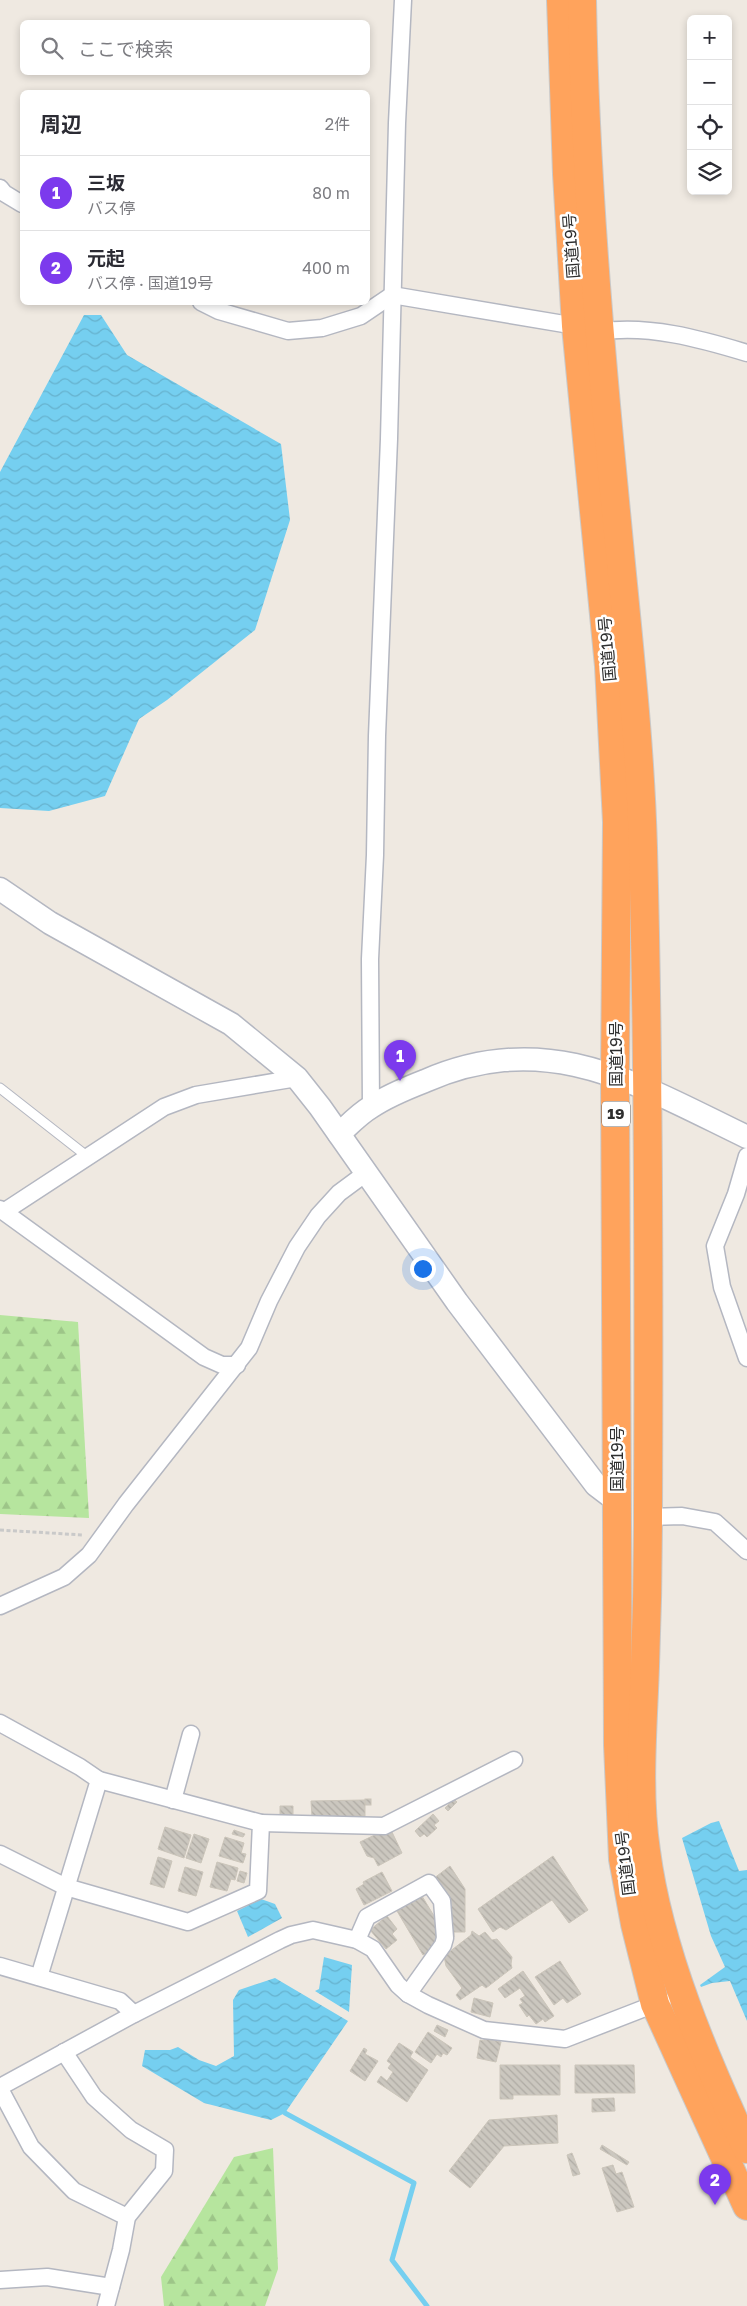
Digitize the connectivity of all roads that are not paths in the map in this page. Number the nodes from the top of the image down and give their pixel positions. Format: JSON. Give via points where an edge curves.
{"nodes":[{"id":1,"x":403,"y":0,"type":"edge"},
{"id":2,"x":561,"y":0,"type":"edge"},
{"id":3,"x":582,"y":0,"type":"edge"},
{"id":4,"x":0,"y":188,"type":"edge"},
{"id":5,"x":20,"y":203,"type":"edge"},
{"id":6,"x":392,"y":295,"type":"junction"},
{"id":7,"x":207,"y":305,"type":"edge"},
{"id":8,"x":588,"y":329,"type":"junction"},
{"id":9,"x":747,"y":353,"type":"edge"},
{"id":10,"x":0,"y":889,"type":"edge"},
{"id":11,"x":615,"y":1077,"type":"junction"},
{"id":12,"x":297,"y":1078,"type":"junction"},
{"id":13,"x":0,"y":1088,"type":"edge"},
{"id":14,"x":647,"y":1089,"type":"junction"},
{"id":15,"x":371,"y":1107,"type":"junction"},
{"id":16,"x":339,"y":1134,"type":"junction"},
{"id":17,"x":747,"y":1137,"type":"edge"},
{"id":18,"x":747,"y":1156,"type":"edge"},
{"id":19,"x":88,"y":1157,"type":"junction"},
{"id":20,"x":366,"y":1173,"type":"junction"},
{"id":21,"x":3,"y":1210,"type":"edge"},
{"id":22,"x":747,"y":1358,"type":"edge"},
{"id":23,"x":237,"y":1365,"type":"junction"},
{"id":24,"x":617,"y":1501,"type":"junction"},
{"id":25,"x":648,"y":1517,"type":"junction"},
{"id":26,"x":747,"y":1551,"type":"edge"},
{"id":27,"x":0,"y":1606,"type":"edge"},
{"id":28,"x":0,"y":1723,"type":"edge"},
{"id":29,"x":191,"y":1734,"type":"dead end"},
{"id":30,"x":514,"y":1760,"type":"dead end"},
{"id":31,"x":98,"y":1780,"type":"junction"},
{"id":32,"x":173,"y":1800,"type":"junction"},
{"id":33,"x":261,"y":1823,"type":"junction"},
{"id":34,"x":0,"y":1854,"type":"edge"},
{"id":35,"x":66,"y":1887,"type":"junction"},
{"id":36,"x":357,"y":1940,"type":"junction"},
{"id":37,"x":1,"y":1970,"type":"edge"},
{"id":38,"x":39,"y":1977,"type":"junction"},
{"id":39,"x":681,"y":1993,"type":"junction"},
{"id":40,"x":408,"y":1994,"type":"junction"},
{"id":41,"x":655,"y":2004,"type":"junction"},
{"id":42,"x":134,"y":2014,"type":"junction"},
{"id":43,"x":64,"y":2052,"type":"junction"},
{"id":44,"x":0,"y":2088,"type":"edge"},
{"id":45,"x":747,"y":2149,"type":"edge"},
{"id":46,"x":747,"y":2206,"type":"edge"},
{"id":47,"x":127,"y":2217,"type":"junction"},
{"id":48,"x":0,"y":2280,"type":"edge"},
{"id":49,"x":111,"y":2287,"type":"junction"},
{"id":50,"x":106,"y":2306,"type":"edge"}],
"edges":[{"from":1,"to":6,"type":"street"},
{"from":2,"to":8,"type":"highway","name":"国道19号","number":"19","via":[[566,174]]},
{"from":3,"to":8,"type":"highway","name":"国道19号","number":"19"},
{"from":4,"to":5,"type":"street"},
{"from":6,"to":7,"type":"street","via":[[361,316],[322,328],[288,331]]},
{"from":6,"to":8,"type":"street"},
{"from":6,"to":15,"type":"street","via":[[370,959]]},
{"from":8,"to":9,"type":"street","via":[[697,338]]},
{"from":8,"to":11,"type":"highway","name":"国道19号","number":"19","via":[[616,802]]},
{"from":8,"to":14,"type":"highway","name":"国道19号","number":"19","via":[[633,700],[643,842]]},
{"from":10,"to":12,"type":"street","via":[[50,923],[231,1024]]},
{"from":11,"to":14,"type":"street"},
{"from":11,"to":15,"type":"street","via":[[542,1058],[492,1060],[445,1072]]},
{"from":11,"to":24,"type":"highway","name":"国道19号","number":"19"},
{"from":12,"to":16,"type":"street"},
{"from":12,"to":19,"type":"street","via":[[196,1096],[164,1107]]},
{"from":13,"to":19,"type":"lane"},
{"from":14,"to":17,"type":"street"},
{"from":14,"to":25,"type":"highway","name":"国道19号","number":"19"},
{"from":15,"to":16,"type":"street"},
{"from":16,"to":20,"type":"street"},
{"from":18,"to":22,"type":"street","via":[[715,1246],[722,1286]]},
{"from":19,"to":21,"type":"street"},
{"from":20,"to":23,"type":"street","via":[[339,1193],[297,1247],[269,1301],[250,1348]]},
{"from":20,"to":24,"type":"street","via":[[457,1302],[590,1478]]},
{"from":21,"to":23,"type":"street","via":[[204,1357],[222,1364]]},
{"from":23,"to":27,"type":"street","via":[[89,1555],[64,1577]]},
{"from":24,"to":41,"type":"highway","name":"国道19号","number":"19","via":[[620,1818],[628,1893]]},
{"from":25,"to":26,"type":"street","via":[[682,1516],[715,1522]]},
{"from":25,"to":39,"type":"highway","name":"国道19号","number":"19","via":[[642,1741],[645,1850]]},
{"from":28,"to":31,"type":"street"},
{"from":29,"to":32,"type":"street"},
{"from":30,"to":33,"type":"street","via":[[384,1826]]},
{"from":31,"to":32,"type":"street"},
{"from":31,"to":35,"type":"street"},
{"from":32,"to":33,"type":"street"},
{"from":33,"to":35,"type":"street","via":[[258,1891],[188,1922]]},
{"from":34,"to":35,"type":"street"},
{"from":35,"to":38,"type":"street"},
{"from":36,"to":40,"type":"street","via":[[373,1949]]},
{"from":36,"to":40,"type":"street","via":[[367,1917],[429,1883],[442,1901],[443,1945]]},
{"from":36,"to":42,"type":"street","via":[[313,1930],[291,1935]]},
{"from":37,"to":38,"type":"street"},
{"from":38,"to":42,"type":"street","via":[[120,2001]]},
{"from":39,"to":41,"type":"street"},
{"from":39,"to":45,"type":"highway","name":"国道19号","number":"19"},
{"from":40,"to":41,"type":"street","via":[[484,2030],[565,2039]]},
{"from":41,"to":46,"type":"highway","name":"国道19号","number":"19"},
{"from":42,"to":43,"type":"street"},
{"from":43,"to":44,"type":"street"},
{"from":43,"to":47,"type":"street","via":[[94,2097],[131,2130],[165,2150],[164,2171]]},
{"from":44,"to":47,"type":"street","via":[[37,2154],[74,2191]]},
{"from":47,"to":49,"type":"street"},
{"from":48,"to":49,"type":"street","via":[[47,2277]]},
{"from":49,"to":50,"type":"street"}]}
